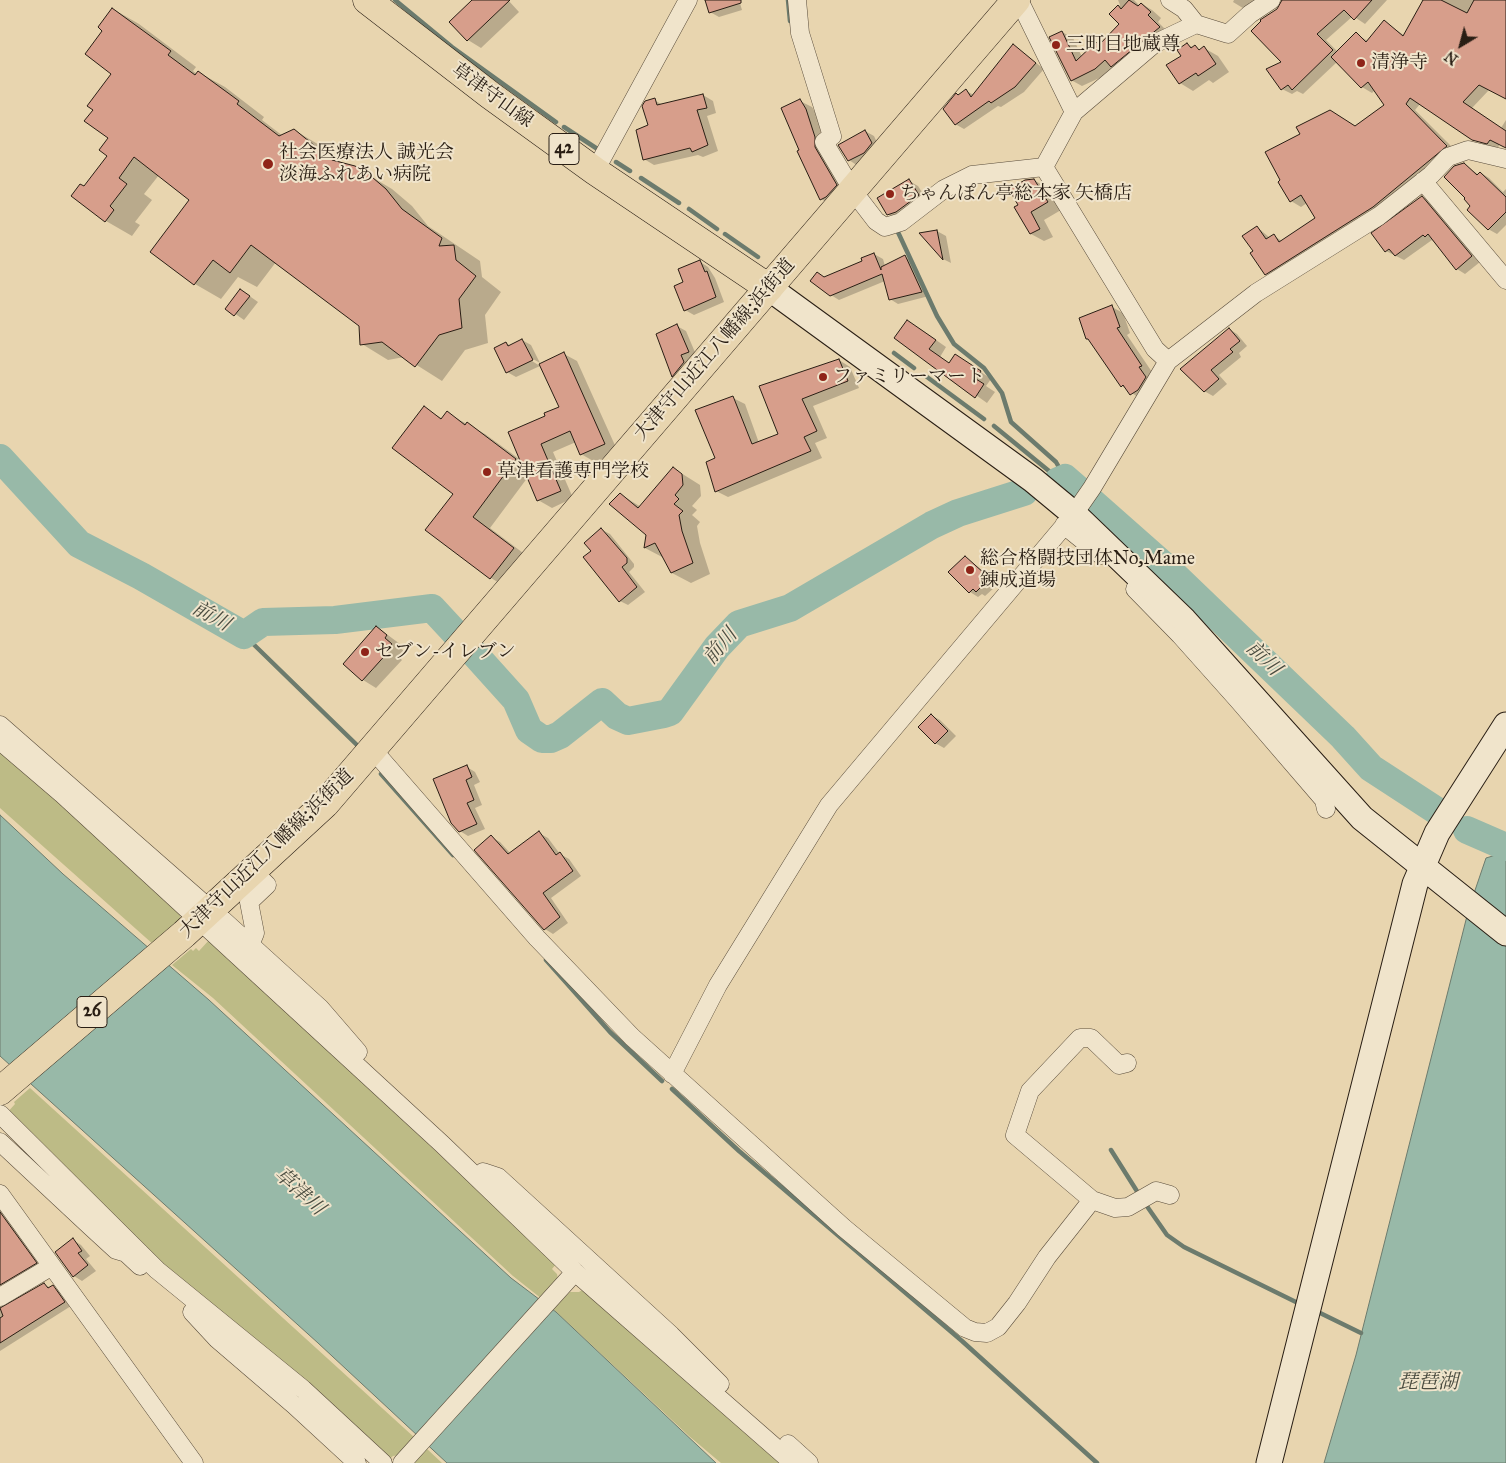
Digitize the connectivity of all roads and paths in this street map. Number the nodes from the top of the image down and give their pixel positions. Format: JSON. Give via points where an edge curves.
{"nodes":[{"id":1,"x":367,"y":0,"type":"edge"},
{"id":2,"x":688,"y":0,"type":"edge"},
{"id":3,"x":797,"y":0,"type":"edge"},
{"id":4,"x":1017,"y":0,"type":"edge"},
{"id":5,"x":1170,"y":0,"type":"edge"},
{"id":6,"x":1271,"y":0,"type":"edge"},
{"id":7,"x":1196,"y":24,"type":"junction"},
{"id":8,"x":1074,"y":112,"type":"junction"},
{"id":9,"x":1506,"y":159,"type":"edge"},
{"id":10,"x":1044,"y":167,"type":"junction"},
{"id":11,"x":595,"y":171,"type":"junction"},
{"id":12,"x":1423,"y":181,"type":"junction"},
{"id":13,"x":853,"y":191,"type":"junction"},
{"id":14,"x":1506,"y":280,"type":"edge"},
{"id":15,"x":769,"y":288,"type":"junction"},
{"id":16,"x":1168,"y":361,"type":"junction"},
{"id":17,"x":1069,"y":511,"type":"junction"},
{"id":18,"x":0,"y":725,"type":"edge"},
{"id":19,"x":1506,"y":725,"type":"edge"},
{"id":20,"x":0,"y":741,"type":"edge"},
{"id":21,"x":18,"y":748,"type":"junction"},
{"id":22,"x":373,"y":750,"type":"junction"},
{"id":23,"x":1326,"y":809,"type":"dead end"},
{"id":24,"x":1421,"y":865,"type":"junction"},
{"id":25,"x":254,"y":872,"type":"junction"},
{"id":26,"x":202,"y":919,"type":"junction"},
{"id":27,"x":1506,"y":933,"type":"edge"},
{"id":28,"x":250,"y":945,"type":"junction"},
{"id":29,"x":1127,"y":1063,"type":"dead end"},
{"id":30,"x":672,"y":1074,"type":"junction"},
{"id":31,"x":0,"y":1091,"type":"edge"},
{"id":32,"x":0,"y":1114,"type":"edge"},
{"id":33,"x":0,"y":1126,"type":"edge"},
{"id":34,"x":3,"y":1151,"type":"edge"},
{"id":35,"x":480,"y":1175,"type":"junction"},
{"id":36,"x":0,"y":1194,"type":"edge"},
{"id":37,"x":1170,"y":1195,"type":"dead end"},
{"id":38,"x":1092,"y":1200,"type":"junction"},
{"id":39,"x":130,"y":1252,"type":"junction"},
{"id":40,"x":52,"y":1266,"type":"junction"},
{"id":41,"x":575,"y":1272,"type":"junction"},
{"id":42,"x":0,"y":1297,"type":"edge"},
{"id":43,"x":192,"y":1312,"type":"junction"},
{"id":44,"x":404,"y":1460,"type":"edge"},
{"id":45,"x":194,"y":1463,"type":"edge"},
{"id":46,"x":357,"y":1463,"type":"edge"},
{"id":47,"x":374,"y":1463,"type":"edge"},
{"id":48,"x":383,"y":1463,"type":"edge"},
{"id":49,"x":793,"y":1463,"type":"edge"},
{"id":50,"x":809,"y":1463,"type":"edge"},
{"id":51,"x":1269,"y":1463,"type":"edge"}],
"edges":[{"from":1,"to":11,"type":"main road","name":"草津守山線","number":"42"},
{"from":2,"to":11,"type":"street"},
{"from":3,"to":13,"type":"street","via":[[800,33],[832,136],[824,142]]},
{"from":4,"to":8,"type":"street"},
{"from":4,"to":13,"type":"main road","name":"大津守山近江八幡線;浜街道","number":"26"},
{"from":5,"to":7,"type":"street"},
{"from":6,"to":7,"type":"street","via":[[1228,34]]},
{"from":7,"to":8,"type":"street","via":[[1154,44]]},
{"from":8,"to":10,"type":"street"},
{"from":9,"to":12,"type":"street","via":[[1468,150],[1459,152],[1448,157]]},
{"from":10,"to":13,"type":"street","via":[[972,175],[944,188],[901,222],[885,227],[876,221]]},
{"from":10,"to":16,"type":"street","via":[[1155,349]]},
{"from":11,"to":15,"type":"main road","name":"草津守山線","number":"42"},
{"from":12,"to":14,"type":"street"},
{"from":12,"to":16,"type":"street","via":[[1379,216],[1256,293]]},
{"from":13,"to":15,"type":"main road","name":"大津守山近江八幡線;浜街道","number":"26"},
{"from":15,"to":17,"type":"street","via":[[1033,480]]},
{"from":15,"to":22,"type":"main road","name":"大津守山近江八幡線;浜街道","number":"26"},
{"from":16,"to":17,"type":"street","via":[[1092,488]]},
{"from":17,"to":23,"type":"street","via":[[1095,549],[1180,635],[1324,800]]},
{"from":17,"to":24,"type":"street","via":[[1184,620],[1362,818]]},
{"from":17,"to":30,"type":"street","via":[[829,805],[718,985]]},
{"from":18,"to":21,"type":"street"},
{"from":19,"to":24,"type":"street","via":[[1453,806]]},
{"from":20,"to":21,"type":"street"},
{"from":21,"to":26,"type":"street"},
{"from":22,"to":25,"type":"main road","name":"大津守山近江八幡線;浜街道","number":"26","via":[[324,804]]},
{"from":22,"to":30,"type":"street","via":[[538,938],[632,1037]]},
{"from":24,"to":27,"type":"street"},
{"from":24,"to":51,"type":"street"},
{"from":25,"to":26,"type":"main road","name":"大津守山近江八幡線;浜街道","number":"26"},
{"from":25,"to":28,"type":"street","via":[[267,885],[249,902],[255,932]]},
{"from":26,"to":28,"type":"street"},
{"from":26,"to":31,"type":"main road","name":"大津守山近江八幡線;浜街道","number":"26"},
{"from":26,"to":35,"type":"street"},
{"from":28,"to":35,"type":"street","via":[[320,1008],[348,1042],[468,1152]]},
{"from":29,"to":38,"type":"street","via":[[1119,1065],[1091,1038],[1080,1038],[1030,1091],[1015,1134]]},
{"from":30,"to":38,"type":"street","via":[[844,1228],[965,1328],[975,1332],[987,1332],[998,1327]]},
{"from":32,"to":39,"type":"street"},
{"from":33,"to":39,"type":"street"},
{"from":34,"to":39,"type":"street","via":[[116,1250]]},
{"from":35,"to":41,"type":"street"},
{"from":35,"to":50,"type":"street","via":[[498,1177]]},
{"from":36,"to":40,"type":"street"},
{"from":37,"to":38,"type":"street","via":[[1156,1191],[1128,1207],[1115,1208]]},
{"from":39,"to":43,"type":"street"},
{"from":39,"to":48,"type":"street","via":[[303,1389]]},
{"from":40,"to":42,"type":"street"},
{"from":40,"to":45,"type":"street"},
{"from":41,"to":44,"type":"street"},
{"from":41,"to":49,"type":"street"},
{"from":43,"to":46,"type":"street","via":[[217,1339]]},
{"from":43,"to":47,"type":"street","via":[[296,1394]]}]}
